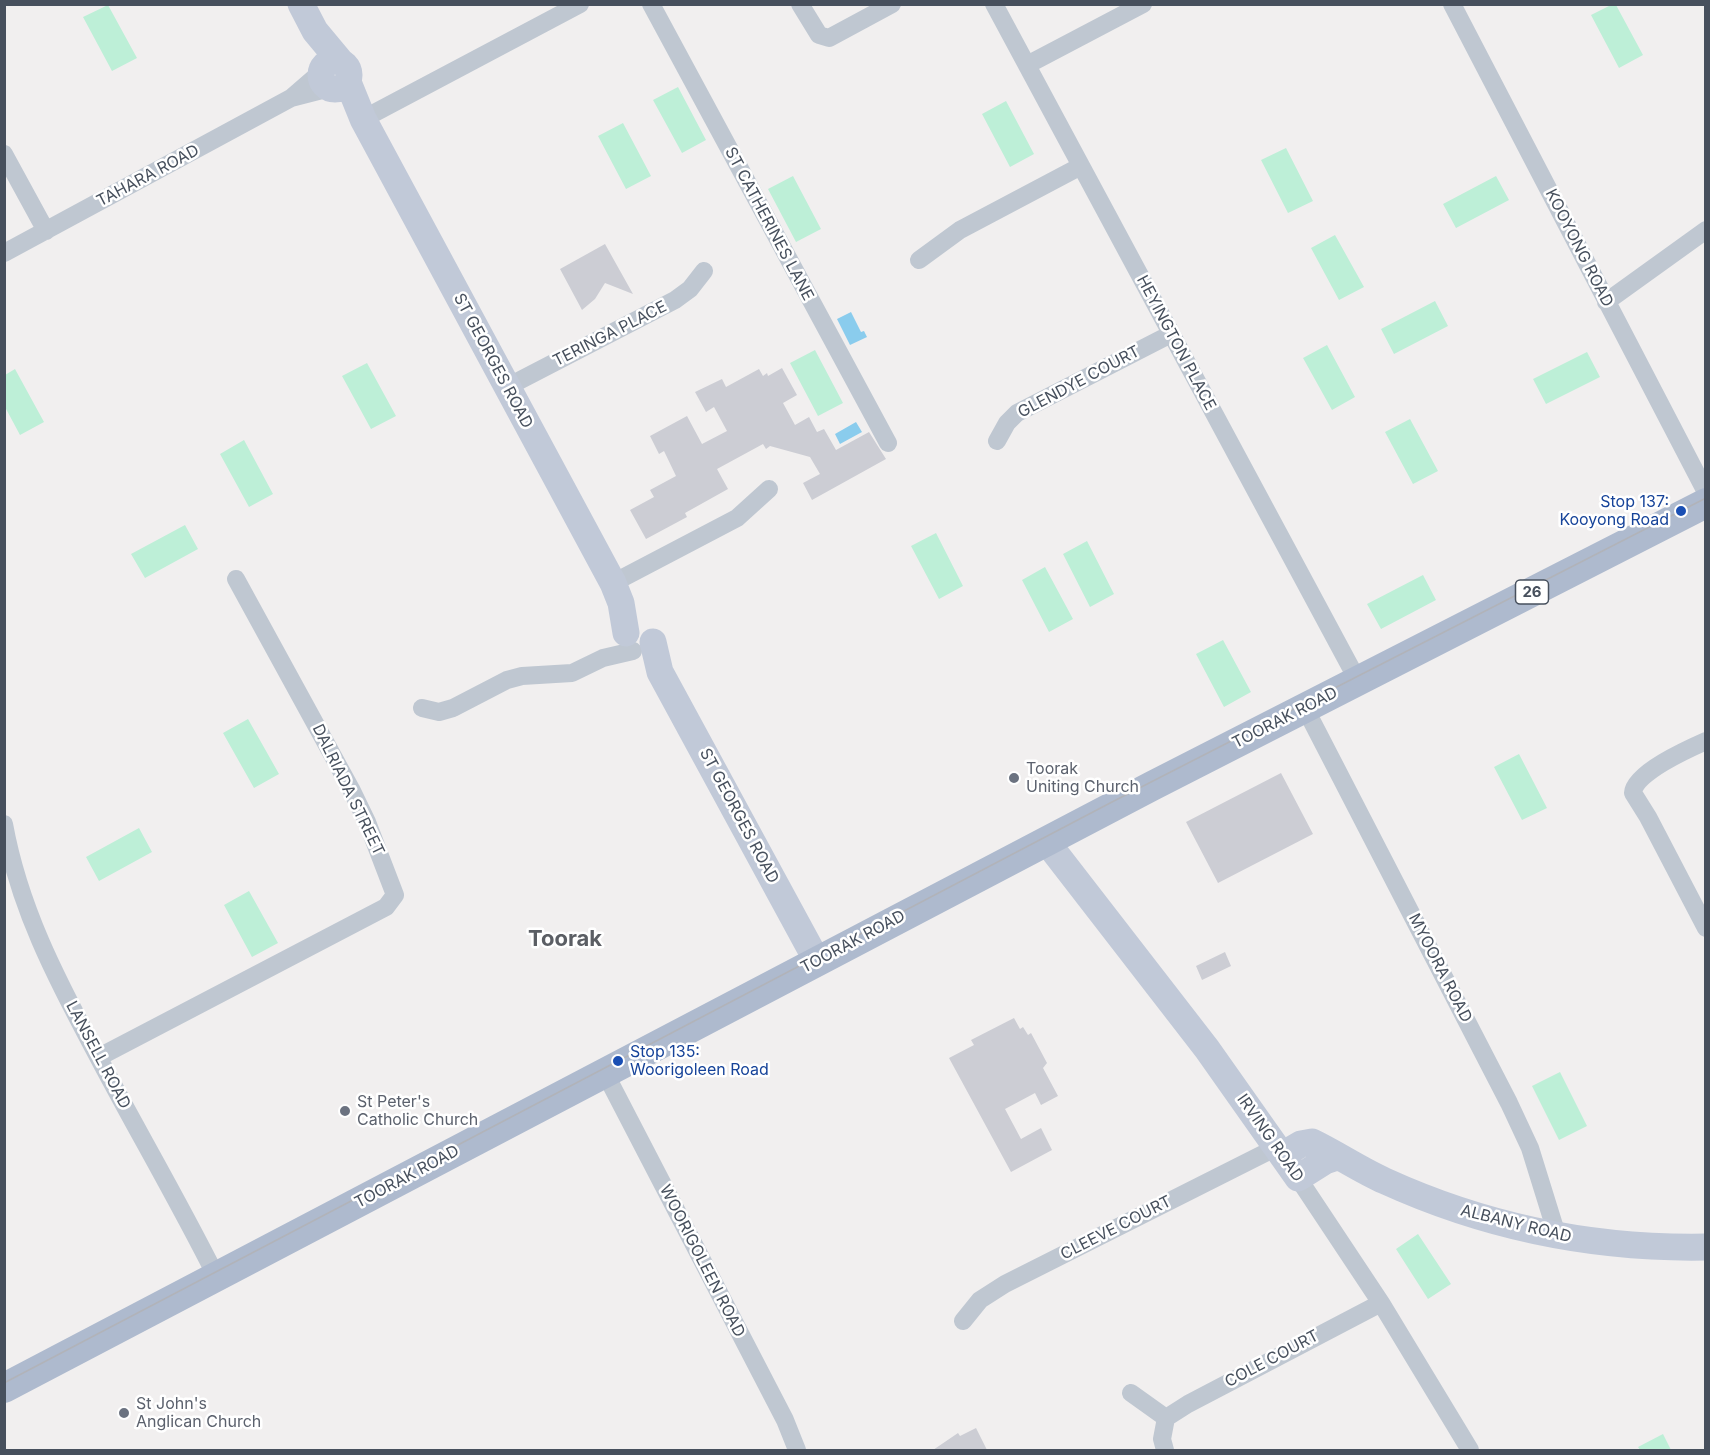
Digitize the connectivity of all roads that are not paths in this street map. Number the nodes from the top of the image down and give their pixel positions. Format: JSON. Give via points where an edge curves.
{"nodes":[{"id":1,"x":301,"y":4,"type":"edge"},
{"id":2,"x":580,"y":4,"type":"edge"},
{"id":3,"x":651,"y":4,"type":"edge"},
{"id":4,"x":800,"y":4,"type":"edge"},
{"id":5,"x":892,"y":4,"type":"edge"},
{"id":6,"x":994,"y":4,"type":"edge"},
{"id":7,"x":1143,"y":4,"type":"edge"},
{"id":8,"x":1452,"y":4,"type":"edge"},
{"id":9,"x":1027,"y":65,"type":"junction"},
{"id":10,"x":332,"y":77,"type":"junction"},
{"id":11,"x":363,"y":119,"type":"junction"},
{"id":12,"x":4,"y":154,"type":"edge"},
{"id":13,"x":1081,"y":166,"type":"junction"},
{"id":14,"x":1706,"y":230,"type":"edge"},
{"id":15,"x":46,"y":231,"type":"junction"},
{"id":16,"x":4,"y":253,"type":"edge"},
{"id":17,"x":920,"y":260,"type":"dead end"},
{"id":18,"x":704,"y":271,"type":"dead end"},
{"id":19,"x":1606,"y":302,"type":"junction"},
{"id":20,"x":1171,"y":334,"type":"junction"},
{"id":21,"x":507,"y":387,"type":"junction"},
{"id":22,"x":997,"y":441,"type":"dead end"},
{"id":23,"x":888,"y":443,"type":"dead end"},
{"id":24,"x":769,"y":489,"type":"dead end"},
{"id":25,"x":1706,"y":492,"type":"edge"},
{"id":26,"x":1706,"y":503,"type":"edge"},
{"id":27,"x":236,"y":579,"type":"dead end"},
{"id":28,"x":617,"y":593,"type":"junction"},
{"id":29,"x":636,"y":640,"type":"junction"},
{"id":30,"x":1358,"y":681,"type":"junction"},
{"id":31,"x":422,"y":708,"type":"dead end"},
{"id":32,"x":1305,"y":708,"type":"junction"},
{"id":33,"x":1706,"y":741,"type":"edge"},
{"id":34,"x":4,"y":824,"type":"edge"},
{"id":35,"x":1046,"y":841,"type":"junction"},
{"id":36,"x":1706,"y":928,"type":"edge"},
{"id":37,"x":817,"y":961,"type":"junction"},
{"id":38,"x":99,"y":1057,"type":"junction"},
{"id":39,"x":605,"y":1073,"type":"junction"},
{"id":40,"x":1280,"y":1151,"type":"junction"},
{"id":41,"x":1337,"y":1157,"type":"junction"},
{"id":42,"x":1298,"y":1178,"type":"junction"},
{"id":43,"x":1557,"y":1235,"type":"junction"},
{"id":44,"x":1706,"y":1247,"type":"edge"},
{"id":45,"x":216,"y":1276,"type":"junction"},
{"id":46,"x":1380,"y":1303,"type":"junction"},
{"id":47,"x":963,"y":1321,"type":"dead end"},
{"id":48,"x":4,"y":1388,"type":"edge"},
{"id":49,"x":1131,"y":1393,"type":"dead end"},
{"id":50,"x":1166,"y":1418,"type":"junction"},
{"id":51,"x":797,"y":1450,"type":"edge"},
{"id":52,"x":1165,"y":1450,"type":"edge"},
{"id":53,"x":1470,"y":1450,"type":"edge"}],
"edges":[{"from":1,"to":10,"type":"street","name":"ST GEORGES ROAD"},
{"from":2,"to":11,"type":"street"},
{"from":3,"to":23,"type":"street","name":"ST CATHERINES LANE"},
{"from":4,"to":5,"type":"street","via":[[821,44]]},
{"from":6,"to":9,"type":"street","name":"HEYINGTON PLACE"},
{"from":7,"to":9,"type":"street"},
{"from":8,"to":19,"type":"street","name":"KOOYONG ROAD"},
{"from":9,"to":13,"type":"street","name":"HEYINGTON PLACE"},
{"from":10,"to":11,"type":"street","name":"ST GEORGES ROAD"},
{"from":10,"to":15,"type":"street","name":"TAHARA ROAD"},
{"from":11,"to":21,"type":"street","name":"ST GEORGES ROAD"},
{"from":12,"to":15,"type":"street"},
{"from":13,"to":17,"type":"street","via":[[960,230]]},
{"from":13,"to":20,"type":"street","name":"HEYINGTON PLACE"},
{"from":14,"to":19,"type":"street"},
{"from":15,"to":16,"type":"street","name":"TAHARA ROAD"},
{"from":18,"to":21,"type":"street","name":"TERINGA PLACE","via":[[690,290],[675,300]]},
{"from":19,"to":25,"type":"street","name":"KOOYONG ROAD"},
{"from":20,"to":22,"type":"street","name":"GLENDYE COURT","via":[[1017,413]]},
{"from":20,"to":30,"type":"street","name":"HEYINGTON PLACE"},
{"from":21,"to":28,"type":"street","name":"ST GEORGES ROAD"},
{"from":24,"to":28,"type":"street","via":[[737,518]]},
{"from":26,"to":30,"type":"main road","name":"TOORAK ROAD","number":"26"},
{"from":27,"to":38,"type":"street","name":"DALRIADA STREET","via":[[351,789],[395,895],[386,907]]},
{"from":28,"to":29,"type":"street","name":"ST GEORGES ROAD"},
{"from":29,"to":31,"type":"street","via":[[572,673],[522,676],[453,708],[439,712]]},
{"from":29,"to":37,"type":"street","name":"ST GEORGES ROAD","via":[[660,672]]},
{"from":30,"to":32,"type":"main road","name":"TOORAK ROAD","number":"26"},
{"from":32,"to":35,"type":"main road","name":"TOORAK ROAD","number":"26"},
{"from":32,"to":43,"type":"street","name":"MYOORA ROAD","via":[[1509,1103],[1530,1148]]},
{"from":33,"to":36,"type":"street","via":[[1657,767],[1636,783],[1633,793]]},
{"from":34,"to":38,"type":"street","name":"LANSELL ROAD","via":[[22,898]]},
{"from":35,"to":37,"type":"main road","name":"TOORAK ROAD","number":"26"},
{"from":35,"to":40,"type":"street","name":"IRVING ROAD","via":[[1152,976]]},
{"from":37,"to":39,"type":"main road","name":"TOORAK ROAD","number":"26"},
{"from":38,"to":45,"type":"street","name":"LANSELL ROAD"},
{"from":39,"to":45,"type":"main road","name":"TOORAK ROAD","number":"26"},
{"from":39,"to":51,"type":"street","name":"WOORIGOLEEN ROAD"},
{"from":40,"to":41,"type":"street","name":"ALBANY ROAD","via":[[1312,1142]]},
{"from":40,"to":42,"type":"street","name":"IRVING ROAD"},
{"from":40,"to":47,"type":"street","name":"CLEEVE COURT","via":[[1005,1284],[980,1300]]},
{"from":41,"to":42,"type":"street"},
{"from":41,"to":43,"type":"street","name":"ALBANY ROAD","via":[[1462,1212]]},
{"from":42,"to":46,"type":"street","name":"IRVING ROAD"},
{"from":43,"to":44,"type":"street","name":"ALBANY ROAD","via":[[1637,1246]]},
{"from":45,"to":48,"type":"main road","name":"TOORAK ROAD","number":"26"},
{"from":46,"to":50,"type":"street","name":"COLE COURT"},
{"from":46,"to":53,"type":"street","name":"IRVING ROAD"},
{"from":49,"to":50,"type":"street"},
{"from":50,"to":52,"type":"street","via":[[1162,1438]]}]}
